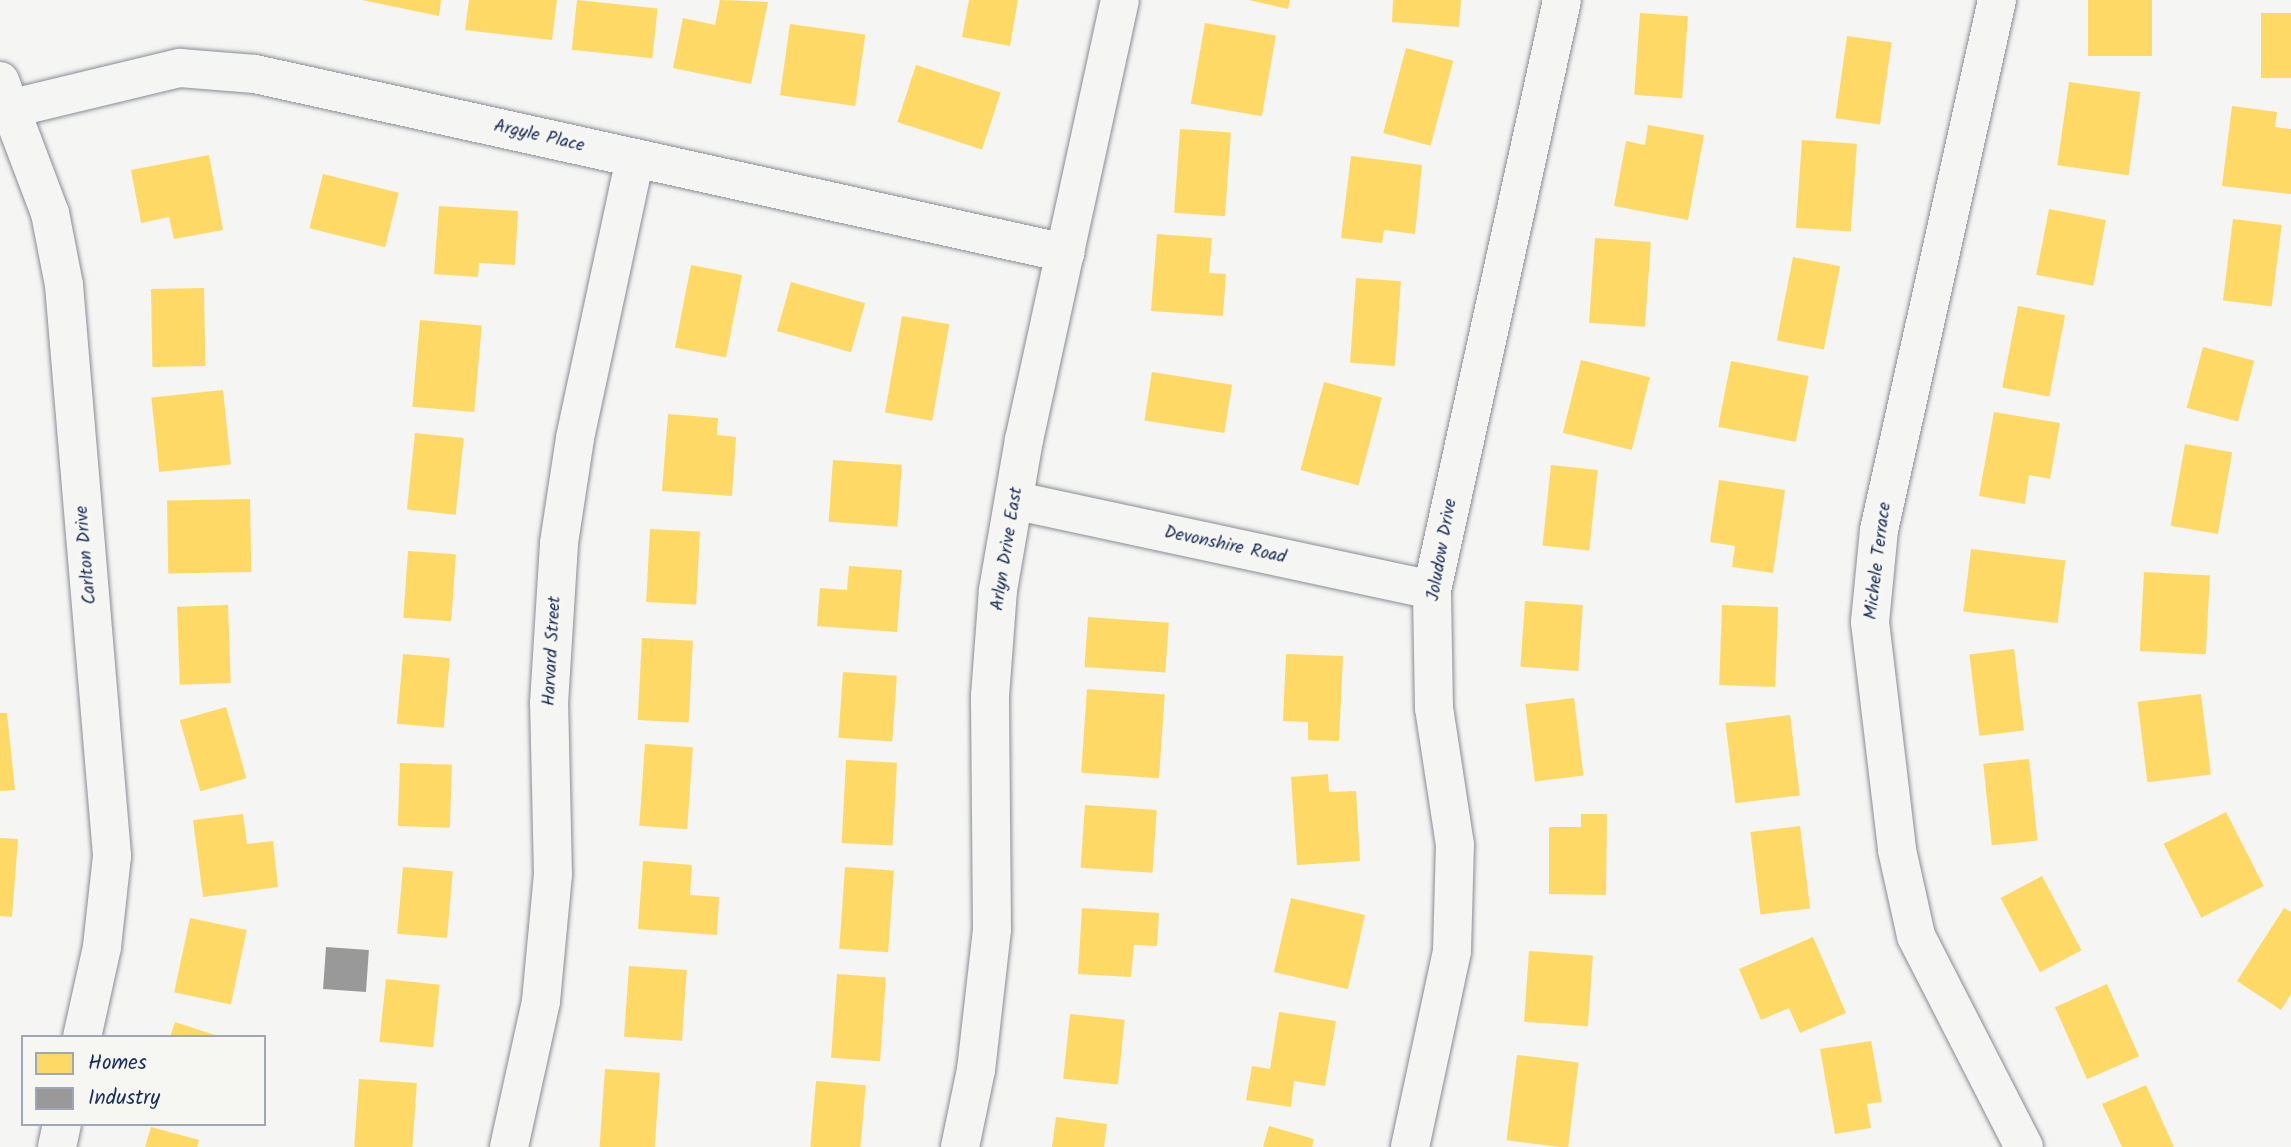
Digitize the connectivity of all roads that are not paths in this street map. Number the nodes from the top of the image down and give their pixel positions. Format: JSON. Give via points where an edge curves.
{"nodes":[{"id":1,"x":1120,"y":0,"type":"edge"},
{"id":2,"x":1562,"y":0,"type":"edge"},
{"id":3,"x":1997,"y":0,"type":"edge"},
{"id":4,"x":7,"y":94,"type":"edge"},
{"id":5,"x":635,"y":159,"type":"junction"},
{"id":6,"x":1065,"y":253,"type":"junction"},
{"id":7,"x":1017,"y":501,"type":"junction"},
{"id":8,"x":1432,"y":590,"type":"junction"},
{"id":9,"x":82,"y":1035,"type":"edge"},
{"id":10,"x":62,"y":1126,"type":"edge"},
{"id":11,"x":57,"y":1147,"type":"edge"},
{"id":12,"x":509,"y":1147,"type":"edge"},
{"id":13,"x":960,"y":1147,"type":"edge"},
{"id":14,"x":1410,"y":1147,"type":"edge"},
{"id":15,"x":2024,"y":1147,"type":"edge"}],
"edges":[{"from":1,"to":6,"type":"street","name":"Arlyn Drive East"},
{"from":2,"to":8,"type":"street","name":"Joludow Drive"},
{"from":3,"to":15,"type":"street","name":"Michele Terrace","via":[[1879,530],[1870,622],[1897,850],[1916,936]]},
{"from":4,"to":5,"type":"street","name":"Argyle Place","via":[[180,68],[256,74]]},
{"from":4,"to":9,"type":"street","name":"Carlton Drive","via":[[50,213],[64,285],[112,856],[102,947]]},
{"from":5,"to":6,"type":"street","name":"Argyle Place"},
{"from":5,"to":12,"type":"street","name":"Harvard Street","via":[[575,438],[559,543],[549,703],[553,875],[541,1001]]},
{"from":6,"to":7,"type":"street","name":"Arlyn Drive East"},
{"from":7,"to":8,"type":"street","name":"Devonshire Road"},
{"from":7,"to":13,"type":"street","name":"Arlyn Drive East","via":[[998,590],[990,696],[992,930],[976,1070]]},
{"from":8,"to":14,"type":"street","name":"Joludow Drive","via":[[1434,709],[1455,845],[1452,951]]},
{"from":10,"to":11,"type":"street"}]}
